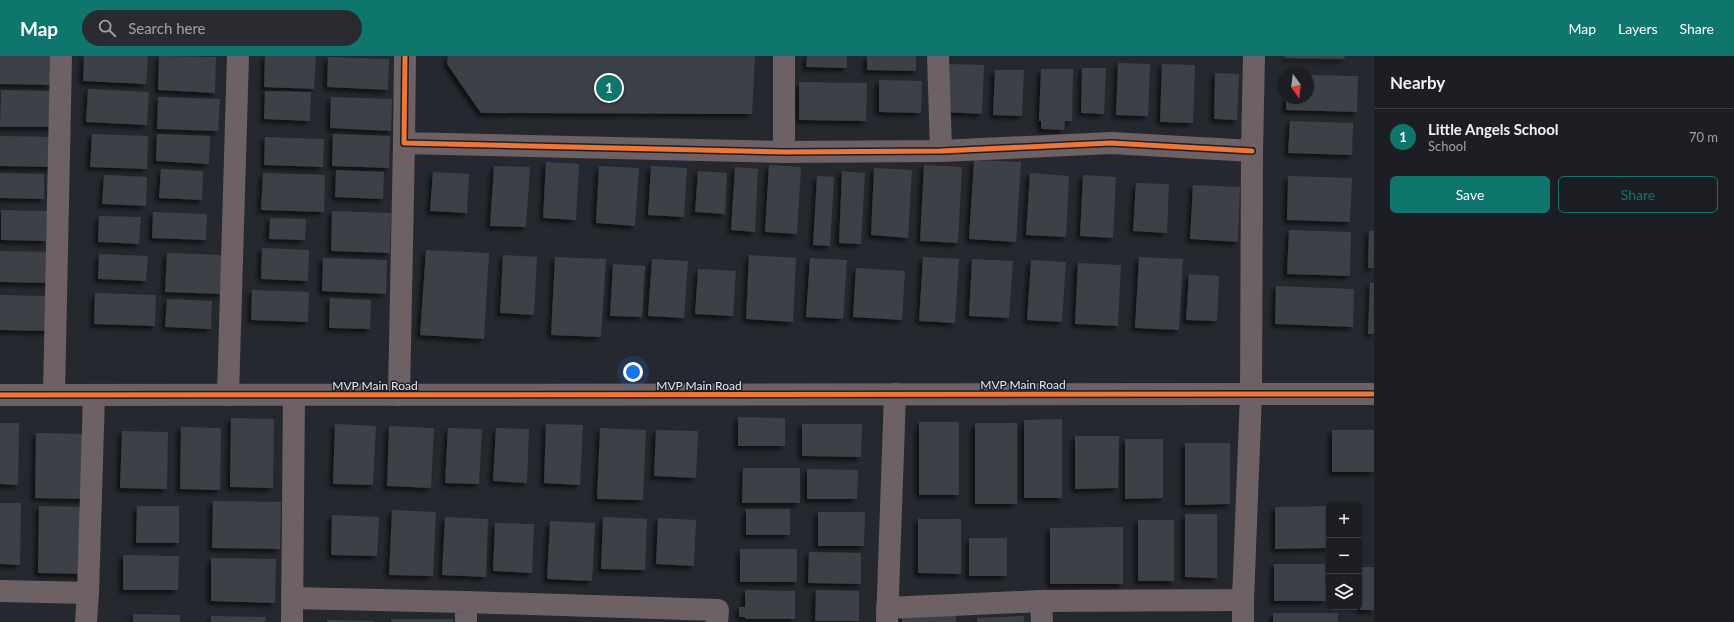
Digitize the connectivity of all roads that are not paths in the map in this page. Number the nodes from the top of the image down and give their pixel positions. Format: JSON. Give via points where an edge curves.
{"nodes":[{"id":1,"x":61,"y":56,"type":"edge"},
{"id":2,"x":238,"y":56,"type":"edge"},
{"id":3,"x":405,"y":56,"type":"edge"},
{"id":4,"x":784,"y":56,"type":"edge"},
{"id":5,"x":938,"y":56,"type":"edge"},
{"id":6,"x":1254,"y":56,"type":"edge"},
{"id":7,"x":404,"y":143,"type":"junction"},
{"id":8,"x":1252,"y":150,"type":"junction"},
{"id":9,"x":941,"y":151,"type":"junction"},
{"id":10,"x":784,"y":152,"type":"junction"},
{"id":11,"x":895,"y":394,"type":"junction"},
{"id":12,"x":1251,"y":394,"type":"junction"},
{"id":13,"x":1374,"y":394,"type":"edge"},
{"id":14,"x":0,"y":395,"type":"edge"},
{"id":15,"x":54,"y":395,"type":"junction"},
{"id":16,"x":94,"y":395,"type":"junction"},
{"id":17,"x":228,"y":395,"type":"junction"},
{"id":18,"x":294,"y":395,"type":"junction"},
{"id":19,"x":398,"y":395,"type":"junction"},
{"id":20,"x":0,"y":591,"type":"edge"},
{"id":21,"x":88,"y":593,"type":"junction"},
{"id":22,"x":292,"y":598,"type":"junction"},
{"id":23,"x":1243,"y":600,"type":"junction"},
{"id":24,"x":466,"y":612,"type":"edge"},
{"id":25,"x":1042,"y":612,"type":"edge"},
{"id":26,"x":887,"y":615,"type":"edge"},
{"id":27,"x":86,"y":622,"type":"edge"},
{"id":28,"x":292,"y":622,"type":"edge"},
{"id":29,"x":717,"y":622,"type":"edge"},
{"id":30,"x":1243,"y":622,"type":"edge"}],
"edges":[{"from":1,"to":15,"type":"street"},
{"from":2,"to":17,"type":"street"},
{"from":3,"to":7,"type":"street"},
{"from":4,"to":10,"type":"street"},
{"from":5,"to":9,"type":"street"},
{"from":6,"to":8,"type":"street"},
{"from":7,"to":10,"type":"street"},
{"from":7,"to":19,"type":"street"},
{"from":8,"to":9,"type":"street","via":[[1111,143]]},
{"from":8,"to":12,"type":"street"},
{"from":9,"to":10,"type":"street"},
{"from":11,"to":12,"type":"street","name":"MVP Main Road"},
{"from":11,"to":19,"type":"street","name":"MVP Main Road"},
{"from":11,"to":26,"type":"street"},
{"from":12,"to":13,"type":"street","name":"MVP Main Road"},
{"from":12,"to":23,"type":"street"},
{"from":14,"to":15,"type":"street","name":"MVP Main Road"},
{"from":15,"to":16,"type":"street","name":"MVP Main Road"},
{"from":16,"to":17,"type":"street","name":"MVP Main Road"},
{"from":16,"to":21,"type":"street"},
{"from":17,"to":18,"type":"street","name":"MVP Main Road"},
{"from":18,"to":19,"type":"street","name":"MVP Main Road"},
{"from":18,"to":22,"type":"street"},
{"from":20,"to":21,"type":"street"},
{"from":21,"to":27,"type":"street"},
{"from":22,"to":24,"type":"street"},
{"from":22,"to":28,"type":"street"},
{"from":23,"to":25,"type":"street"},
{"from":23,"to":30,"type":"street"},
{"from":24,"to":29,"type":"street","via":[[718,610]]},
{"from":25,"to":26,"type":"street"}]}
